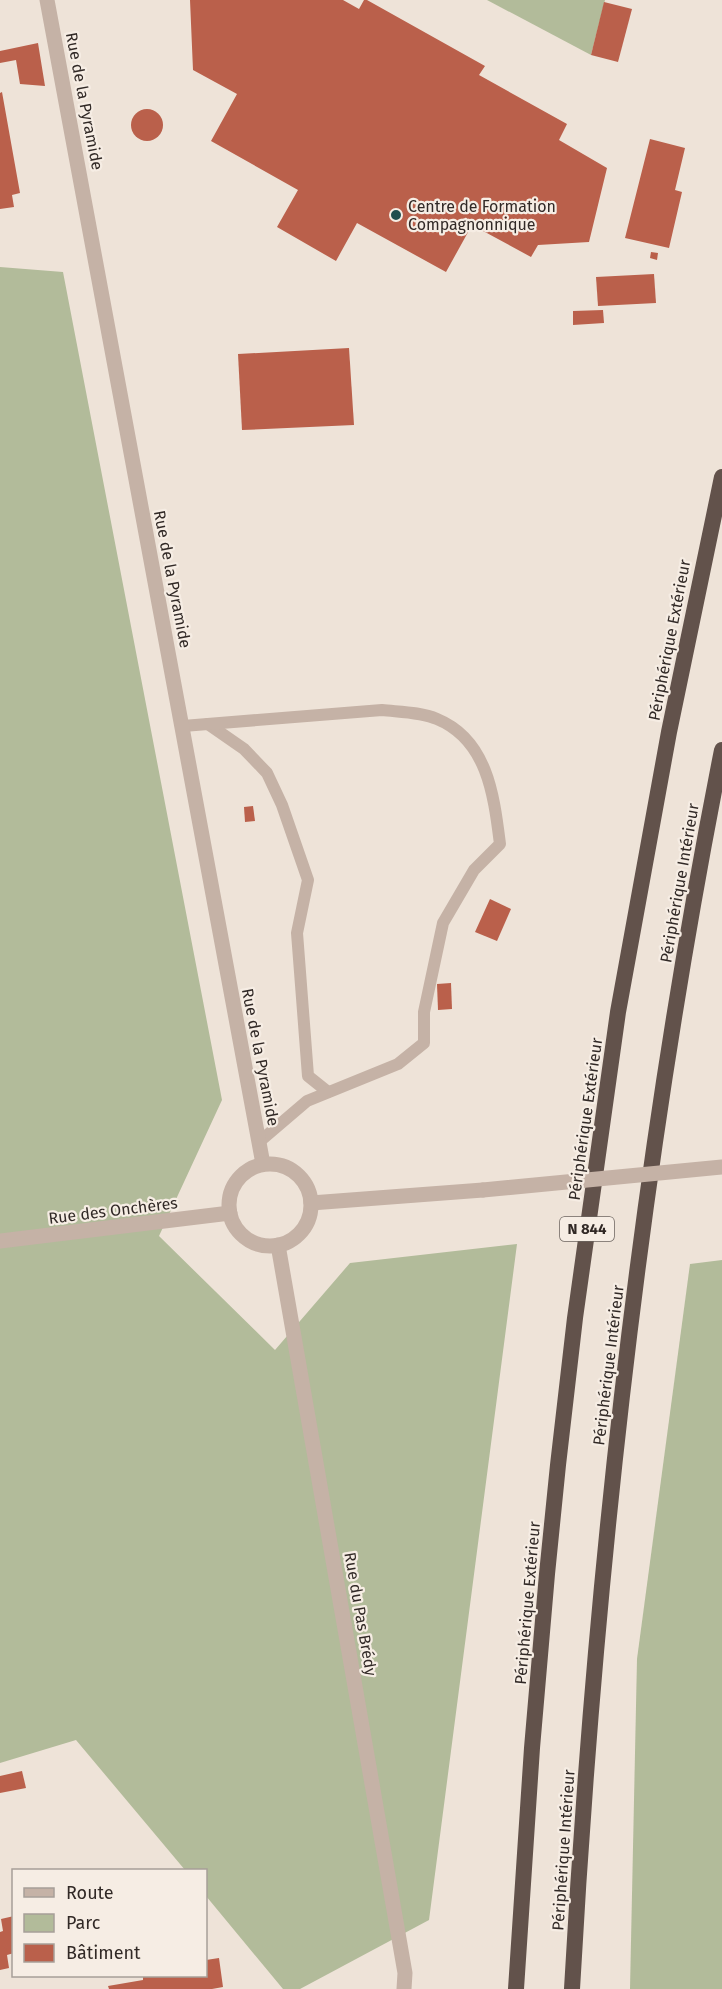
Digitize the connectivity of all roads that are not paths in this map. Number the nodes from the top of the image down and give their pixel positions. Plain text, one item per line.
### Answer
1 (47, 0) edge
2 (722, 477) edge
3 (208, 724) junction
4 (183, 726) junction
5 (722, 750) edge
6 (328, 1092) junction
7 (259, 1142) junction
8 (263, 1164) junction
9 (722, 1167) edge
10 (311, 1203) junction
11 (230, 1213) junction
12 (0, 1241) edge
13 (278, 1245) junction
14 (405, 1989) edge
15 (516, 1989) edge
16 (572, 1989) edge

1 - 4 street, Rue de la Pyramide
2 - 15 highway, Périphérique Extérieur / N 844
3 - 4 lane
3 - 6 lane
3 - 6 lane
4 - 7 street, Rue de la Pyramide
5 - 16 highway, Périphérique Intérieur
6 - 7 lane
7 - 8 street, Rue de la Pyramide
8 - 10 street
8 - 11 street
9 - 10 street, bridge
10 - 13 street
11 - 12 street, Rue des Onchères
11 - 13 street
13 - 14 street, Rue du Pas Brédy

